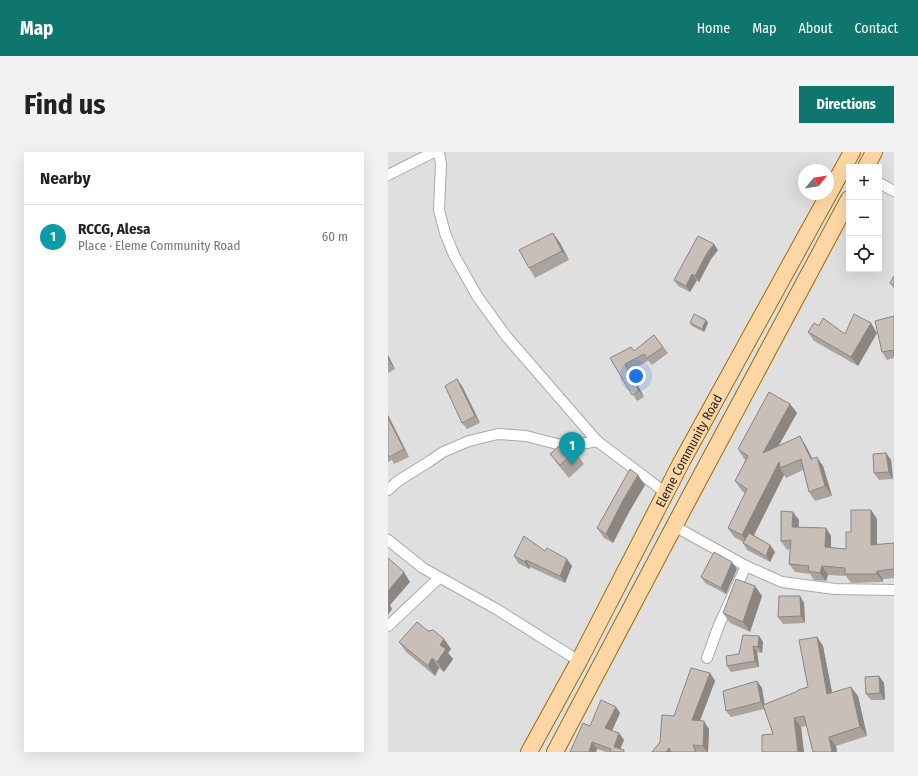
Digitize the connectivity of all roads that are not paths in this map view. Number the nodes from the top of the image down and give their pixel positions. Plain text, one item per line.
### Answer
1 (434, 152) edge
2 (439, 152) edge
3 (852, 152) edge
4 (874, 152) edge
5 (868, 164) edge
6 (388, 174) edge
7 (882, 185) edge
8 (894, 191) edge
9 (848, 200) edge
10 (597, 441) junction
11 (388, 490) edge
12 (666, 493) junction
13 (674, 526) junction
14 (388, 540) edge
15 (746, 566) junction
16 (439, 578) junction
17 (894, 590) edge
18 (388, 626) edge
19 (707, 658) dead end
20 (580, 661) junction
21 (529, 752) edge
22 (555, 752) edge

1 - 6 street
2 - 10 street
3 - 12 main road, Eleme Community Road
4 - 5 main road
7 - 8 street
9 - 13 main road, Eleme Community Road
10 - 11 street
10 - 12 street
12 - 20 main road, Eleme Community Road
13 - 15 street
13 - 22 main road, Eleme Community Road
14 - 16 street
15 - 17 street
15 - 19 street
16 - 18 street
16 - 20 street
20 - 21 main road, Eleme Community Road

